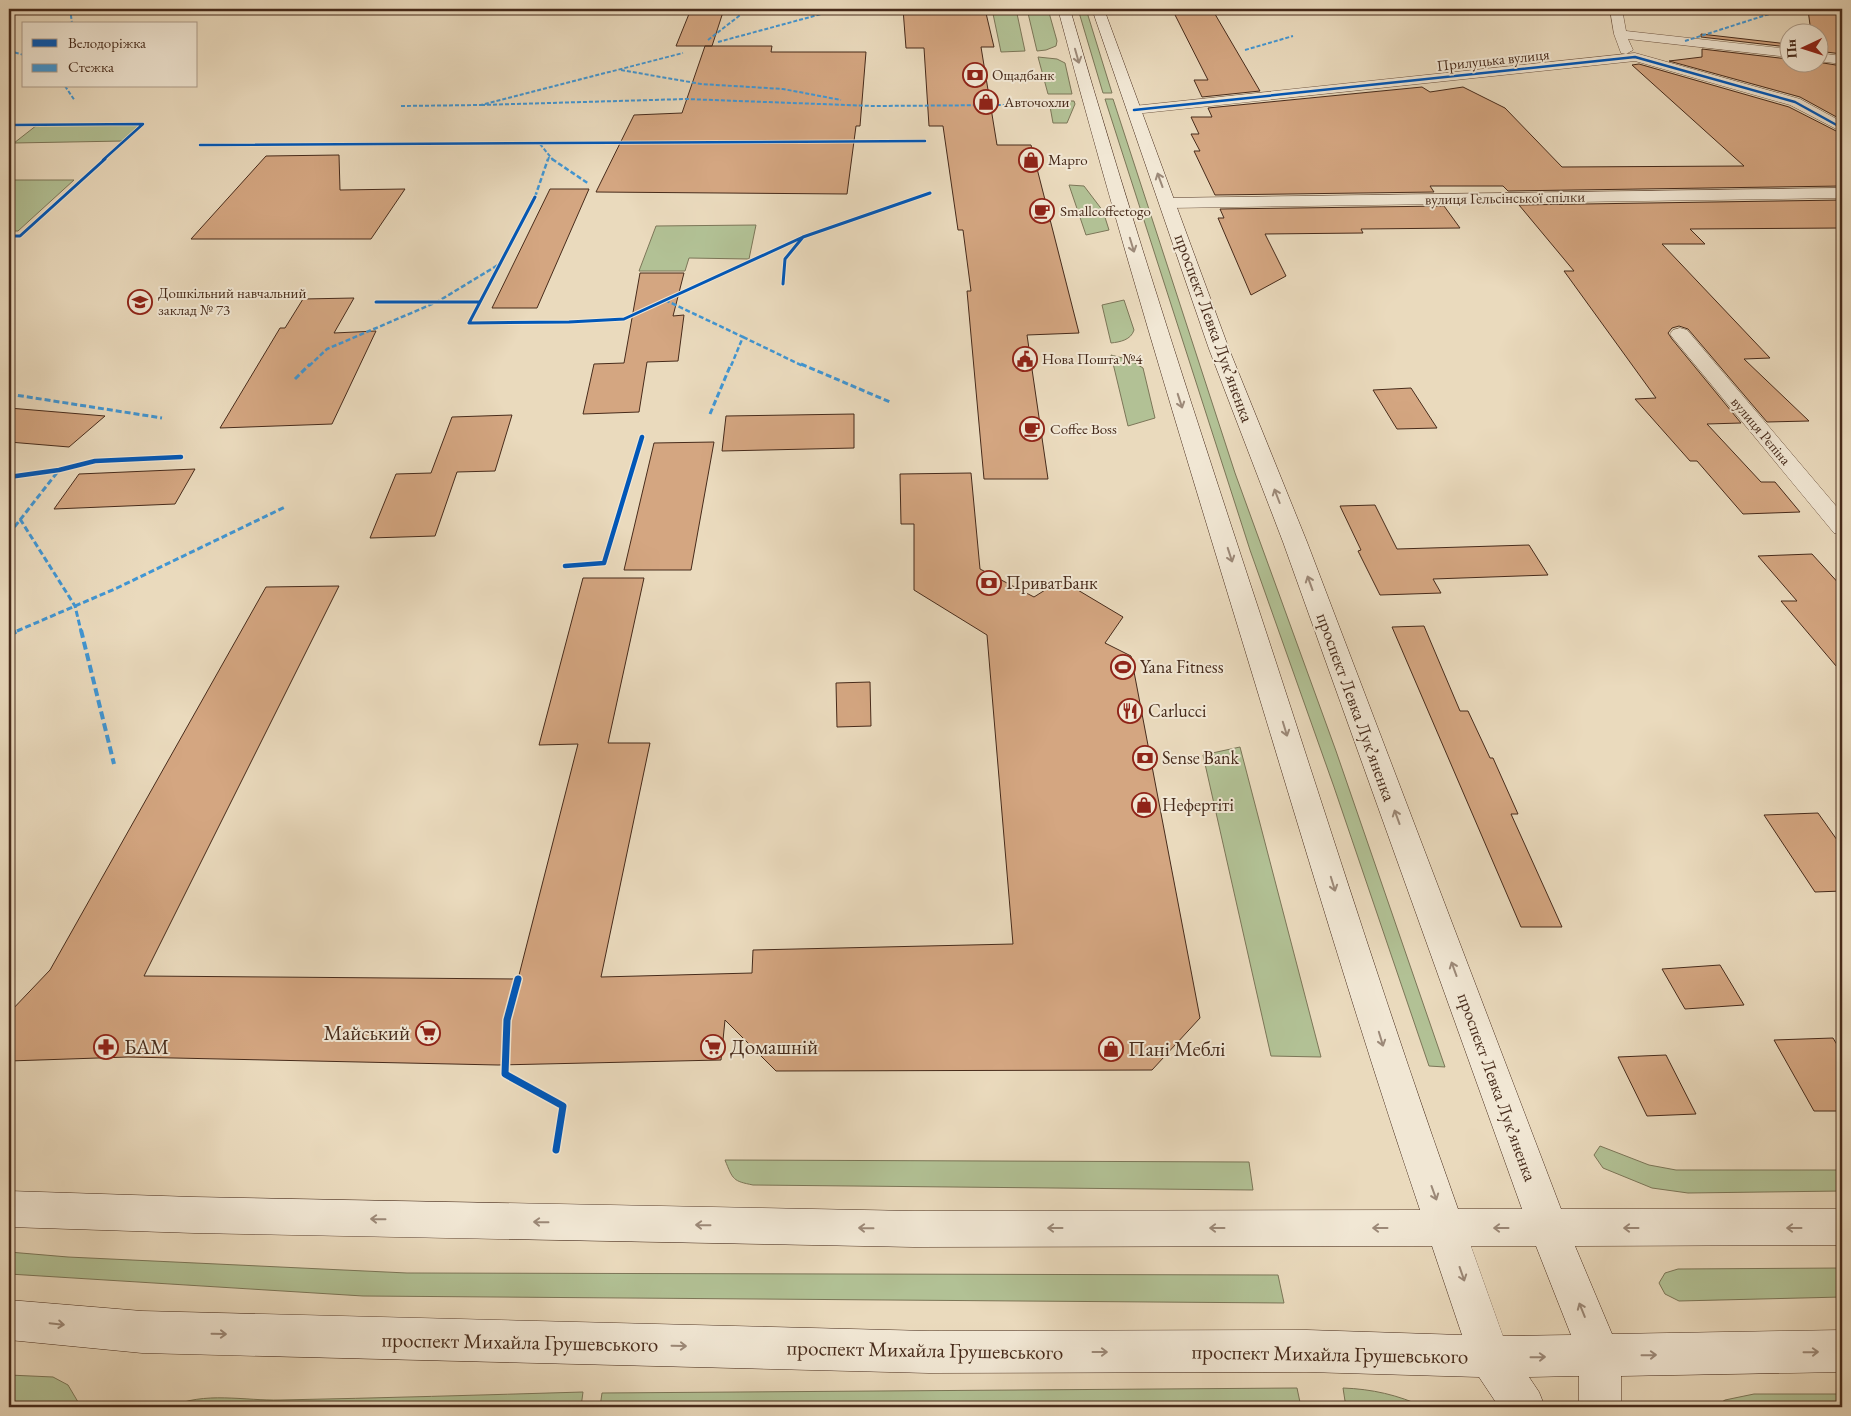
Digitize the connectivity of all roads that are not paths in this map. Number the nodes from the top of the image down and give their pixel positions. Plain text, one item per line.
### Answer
1 (1064, 9) edge
2 (1098, 9) edge
3 (1616, 9) edge
4 (1620, 34) junction
5 (1778, 52) edge
6 (1635, 57) junction
7 (1828, 58) edge
8 (1842, 60) edge
9 (1134, 110) junction
10 (1842, 128) edge
11 (1842, 194) edge
12 (1168, 203) junction
13 (1680, 334) dead end
14 (1842, 528) edge
15 (9, 1209) edge
16 (1446, 1228) junction
17 (1842, 1228) edge
18 (1549, 1229) junction
19 (9, 1320) edge
20 (1842, 1351) edge
21 (1600, 1356) junction
22 (1490, 1357) junction
23 (1524, 1407) edge
24 (1600, 1407) edge

1 -> 16 main road
2 - 9 main road, проспект Левка Лукʼяненка
3 - 4 main road
4 - 5 main road
4 - 6 main road
6 - 9 main road, Прилуцька вулиця
6 - 10 main road, Прилуцька вулиця
7 - 8 main road
12 -> 9 main road, проспект Левка Лукʼяненка
11 - 12 main road, вулиця Гельсінської спілки
18 -> 12 main road, проспект Левка Лукʼяненка
13 - 14 main road, вулиця Рєпіна
16 -> 15 main road
18 -> 16 main road
16 -> 22 main road
17 -> 18 main road
21 -> 18 main road, проспект Левка Лукʼяненка
19 -> 22 main road, проспект Михайла Грушевського
21 -> 20 main road, проспект Михайла Грушевського
22 -> 21 main road, проспект Михайла Грушевського
21 - 24 main road, проспект Левка Лукʼяненка
22 - 23 main road

